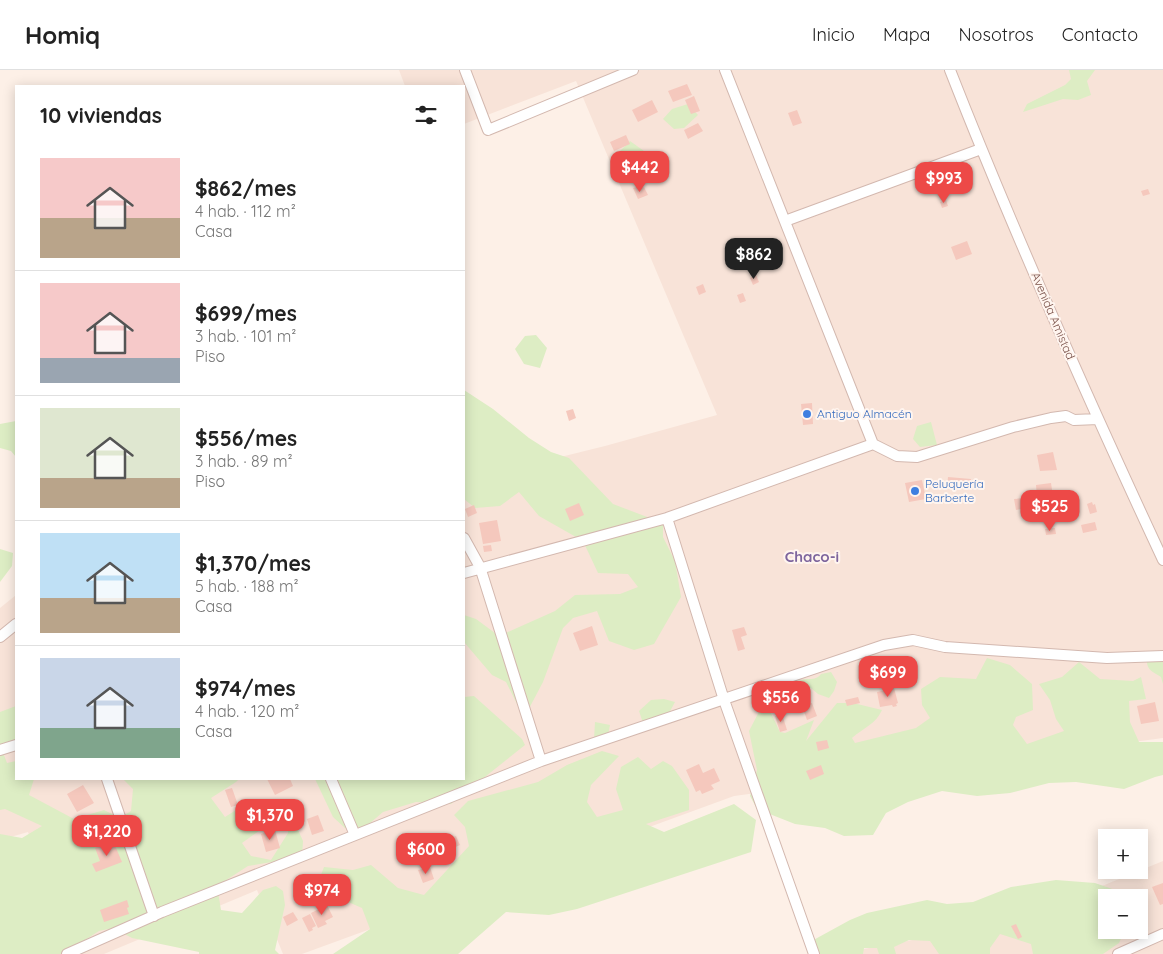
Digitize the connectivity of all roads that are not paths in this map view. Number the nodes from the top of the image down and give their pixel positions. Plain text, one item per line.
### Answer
1 (465, 70) edge
2 (632, 70) edge
3 (725, 70) edge
4 (950, 70) edge
5 (981, 149) junction
6 (785, 221) junction
7 (1098, 419) junction
8 (873, 444) junction
9 (667, 518) junction
10 (465, 540) edge
11 (1163, 560) edge
12 (480, 567) junction
13 (465, 573) edge
14 (15, 625) edge
15 (0, 637) edge
16 (1163, 656) edge
17 (724, 700) junction
18 (15, 745) edge
19 (0, 750) edge
20 (541, 761) junction
21 (107, 780) edge
22 (331, 780) edge
23 (355, 835) junction
24 (154, 916) junction
25 (1163, 934) edge
26 (67, 954) edge
27 (814, 954) edge
28 (1118, 954) edge

1 - 2 street
3 - 6 street
4 - 5 street, Avenida Amistad
5 - 6 street
5 - 7 street, Avenida Amistad
6 - 8 street
7 - 8 street
7 - 11 street, Avenida Amistad
8 - 9 street
9 - 12 street
9 - 17 street
10 - 12 street
12 - 13 street
12 - 20 street
14 - 15 street
16 - 17 street
17 - 20 street
17 - 27 street
18 - 19 street
20 - 23 street
21 - 24 street
22 - 23 street
23 - 24 street
24 - 26 street
25 - 28 street

